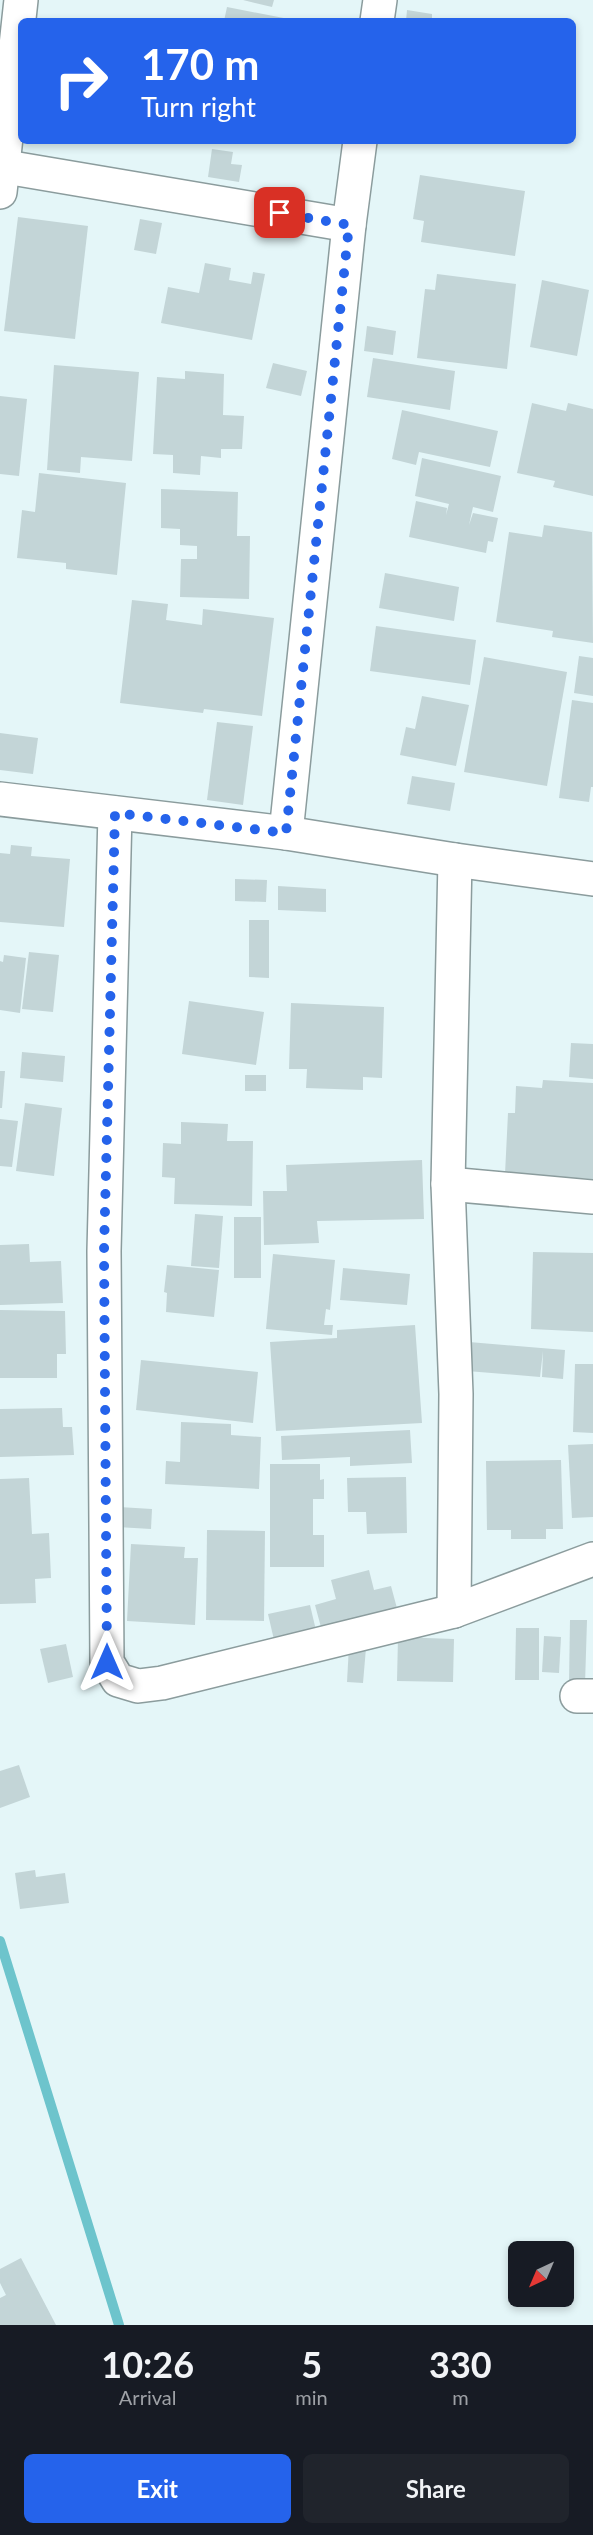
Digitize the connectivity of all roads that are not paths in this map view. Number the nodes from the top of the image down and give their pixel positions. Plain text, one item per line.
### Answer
1 (21, 0) edge
2 (380, 0) edge
3 (19, 18) edge
4 (377, 18) edge
5 (18, 26) edge
6 (360, 144) edge
7 (1, 175) edge
8 (349, 225) junction
9 (0, 799) edge
10 (115, 813) junction
11 (286, 833) junction
12 (455, 860) junction
13 (593, 879) edge
14 (448, 1184) junction
15 (593, 1197) edge
16 (593, 1559) edge
17 (454, 1611) junction

1 - 3 street
2 - 4 street
5 - 7 street
6 - 8 street
7 - 8 street
8 - 11 street
9 - 10 street
10 - 11 street
10 - 17 street
11 - 12 street
12 - 13 street
12 - 14 street
14 - 15 street
14 - 17 street
16 - 17 street

